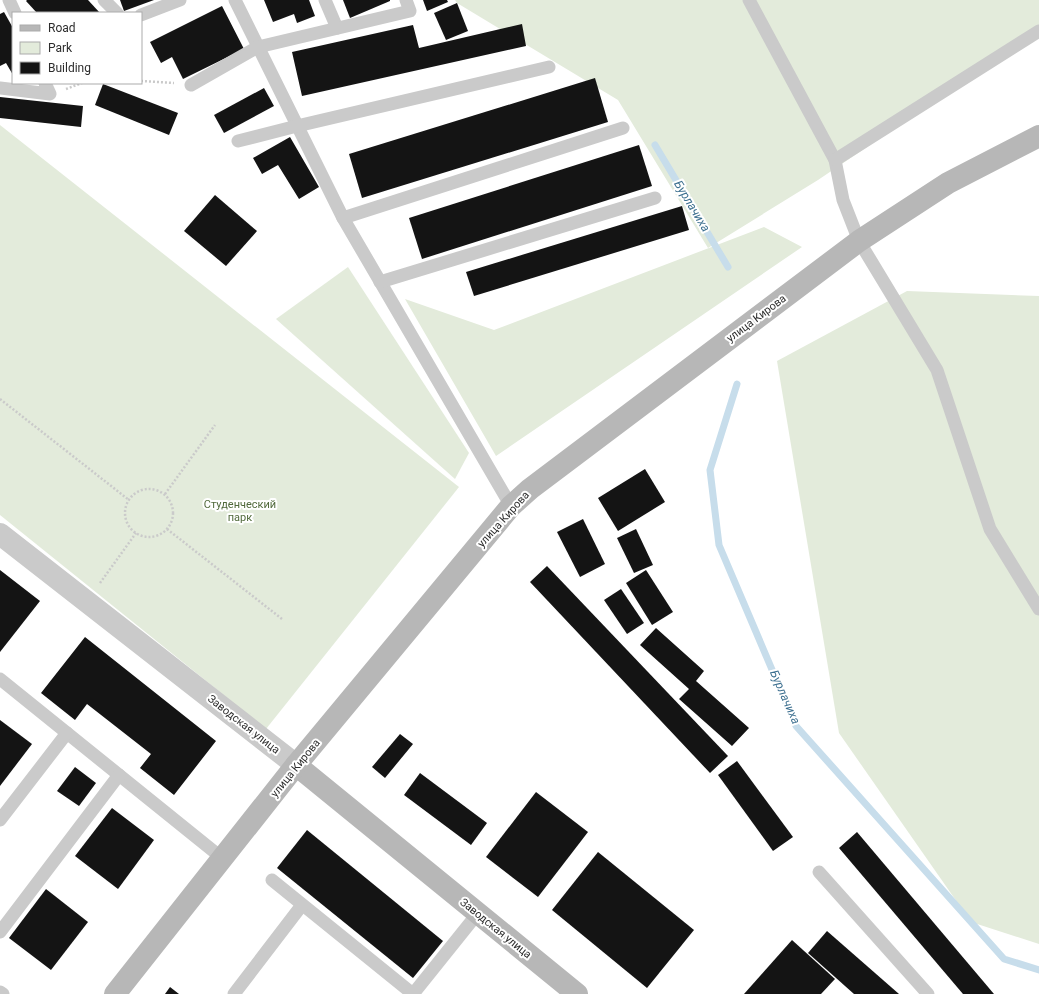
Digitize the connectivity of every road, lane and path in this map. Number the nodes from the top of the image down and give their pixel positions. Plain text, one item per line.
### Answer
1 (5, 0) edge
2 (9, 0) edge
3 (104, 0) edge
4 (180, 0) edge
5 (235, 0) edge
6 (325, 0) edge
7 (406, 0) edge
8 (749, 0) edge
9 (0, 2) edge
10 (15, 12) edge
11 (116, 12) edge
12 (142, 15) edge
13 (337, 28) junction
14 (1039, 31) edge
15 (258, 47) junction
16 (550, 67) dead end
17 (142, 81) edge
18 (45, 84) edge
19 (191, 85) joint
20 (0, 88) edge
21 (296, 126) junction
22 (623, 128) dead end
23 (1039, 136) edge
24 (238, 141) dead end
25 (835, 160) junction
26 (655, 198) dead end
27 (343, 218) junction
28 (858, 241) junction
29 (380, 282) junction
30 (0, 399) edge
31 (215, 425) dead end
32 (165, 494) junction
33 (129, 500) junction
34 (511, 506) junction
35 (167, 529) junction
36 (136, 533) junction
37 (0, 534) edge
38 (86, 602) junction
39 (1039, 609) edge
40 (282, 619) dead end
41 (0, 679) edge
42 (67, 733) junction
43 (296, 765) junction
44 (119, 775) junction
45 (0, 820) edge
46 (222, 858) junction
47 (819, 872) dead end
48 (272, 880) dead end
49 (302, 905) junction
50 (478, 913) junction
51 (0, 932) edge
52 (0, 992) edge
53 (3, 994) edge
54 (115, 994) edge
55 (234, 994) edge
56 (577, 994) edge
57 (928, 994) edge

1 - 9 lane
2 - 10 lane
3 - 11 lane
4 - 12 lane
5 - 15 lane
6 - 13 lane
7 - 13 lane
8 - 25 lane
13 - 15 lane
14 - 25 lane
15 - 19 lane
15 - 21 lane
16 - 21 lane
17 - 19 path
18 - 20 lane
21 - 24 lane
21 - 27 lane
22 - 27 lane
23 - 28 street, улица Кирова
25 - 28 lane
26 - 29 lane
27 - 29 lane
28 - 34 street, улица Кирова
28 - 39 lane
29 - 34 lane
30 - 33 path
31 - 32 path
32 - 33 path
32 - 35 path
33 - 36 path
34 - 43 street, улица Кирова
35 - 36 path
35 - 40 path
36 - 38 path
37 - 38 street, Заводская улица
38 - 43 street, Заводская улица
41 - 42 lane
42 - 44 lane
42 - 45 lane
43 - 46 street, улица Кирова
43 - 50 street, Заводская улица
44 - 46 lane
44 - 51 lane
46 - 54 street, улица Кирова
47 - 57 lane
48 - 49 lane
49 - 50 lane
49 - 55 lane
50 - 56 street, Заводская улица
52 - 53 lane

